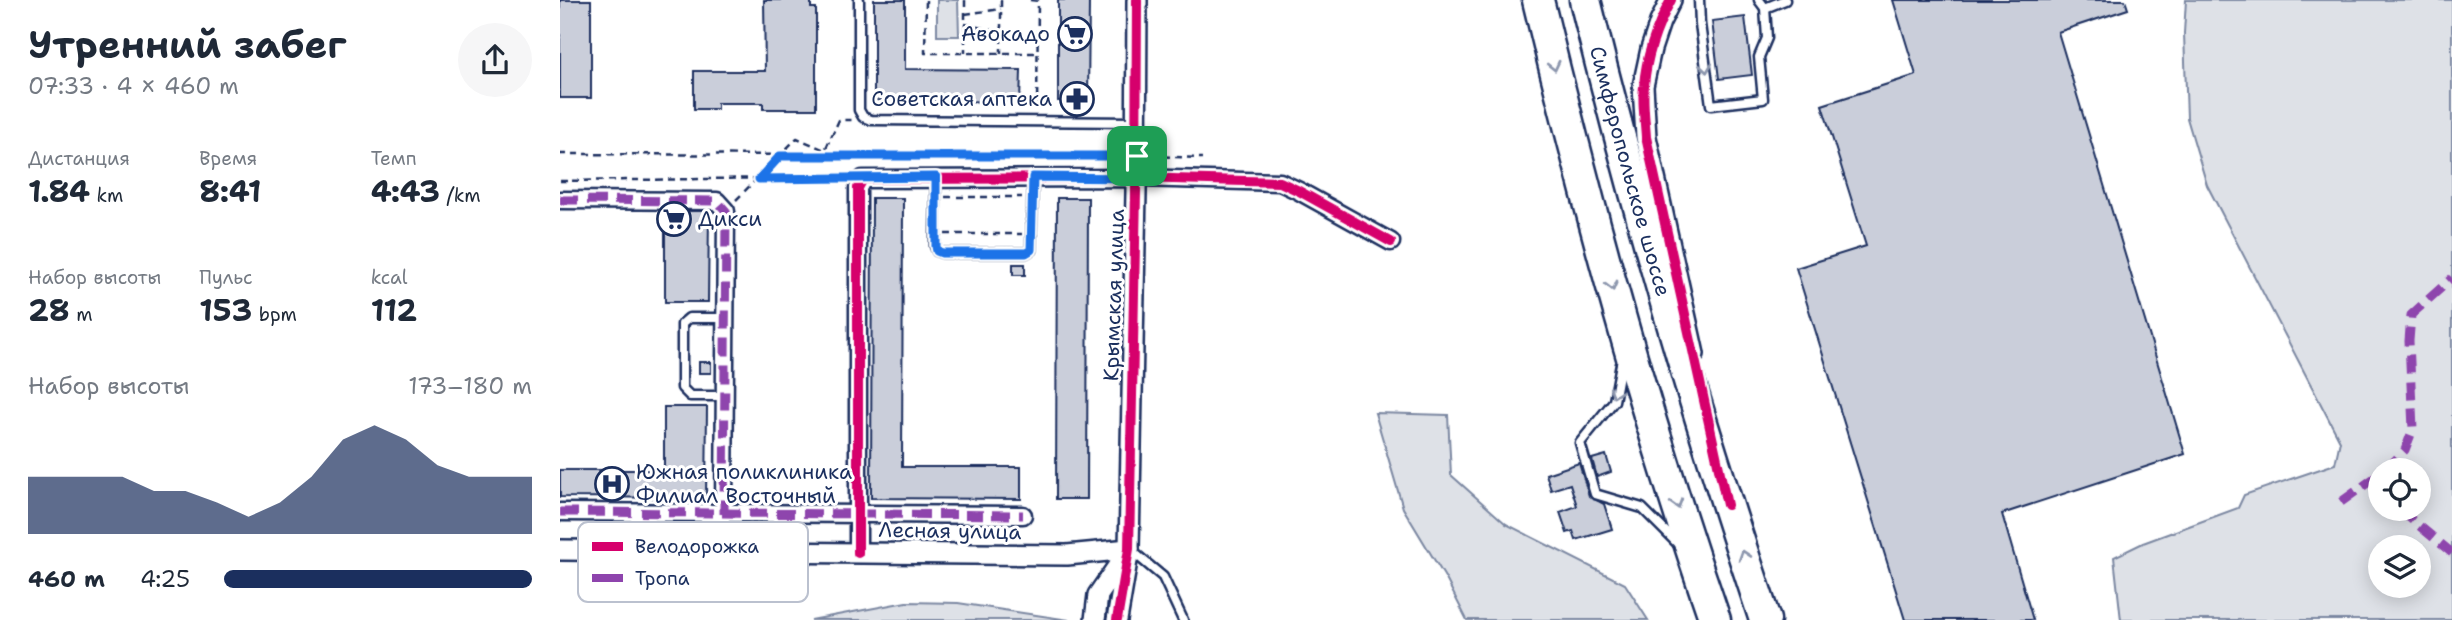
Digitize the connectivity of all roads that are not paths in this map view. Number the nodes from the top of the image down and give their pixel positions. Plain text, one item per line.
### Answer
1 (859, 0) edge
2 (1137, 0) edge
3 (1538, 0) edge
4 (1585, 0) edge
5 (1660, 0) edge
6 (1671, 0) edge
7 (1699, 0) edge
8 (1759, 0) edge
9 (1785, 0) edge
10 (1765, 8) junction
11 (1660, 22) junction
12 (1137, 121) junction
13 (936, 177) junction
14 (1033, 177) junction
15 (1137, 178) junction
16 (560, 200) edge
17 (1391, 242) dead end
18 (725, 318) junction
19 (1623, 326) junction
20 (724, 396) junction
21 (1727, 505) junction
22 (560, 512) edge
23 (724, 514) junction
24 (858, 515) junction
25 (1023, 515) dead end
26 (1129, 549) junction
27 (560, 550) edge
28 (578, 550) edge
29 (808, 552) edge
30 (858, 553) junction
31 (1695, 561) junction
32 (1096, 620) edge
33 (1117, 620) edge
34 (1182, 620) edge
35 (1715, 620) edge
36 (1765, 620) edge

1 - 12 lane
2 - 12 street, Крымская улица
3 -> 19 highway
4 - 21 highway, Симферопольское шоссе
5 - 11 lane
6 - 11 street
7 -> 10 lane
8 - 10 lane
9 - 10 lane
11 - 21 street
12 - 15 street, Крымская улица
13 - 14 street
13 - 14 lane
13 - 24 street
14 - 15 street
15 - 17 street
15 - 26 street, Крымская улица
16 - 18 street
18 - 20 street
18 - 20 lane
19 -> 31 highway
19 -> 31 lane
20 - 23 street
36 -> 21 highway, Симферопольское шоссе
22 - 23 street
23 - 24 street
24 - 25 street
24 - 30 street
26 - 30 street, Лесная улица
26 - 32 street
26 - 33 street, Крымская улица
26 - 34 lane
27 - 28 street, Лесная улица
29 - 30 street, Лесная улица
31 - 35 highway

